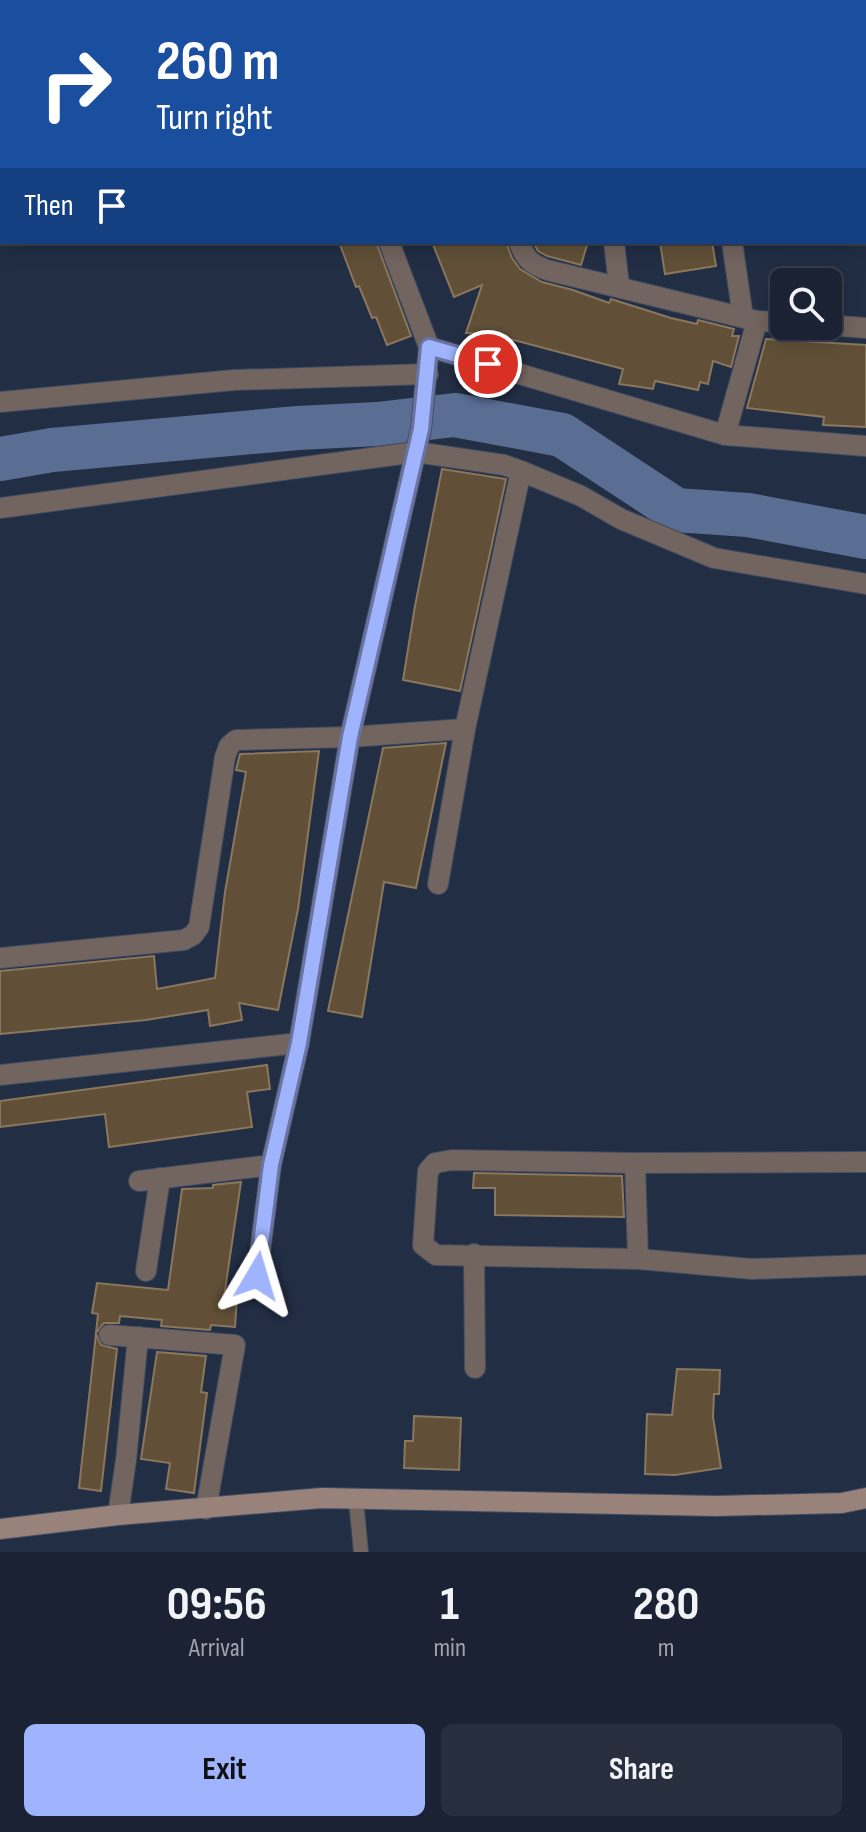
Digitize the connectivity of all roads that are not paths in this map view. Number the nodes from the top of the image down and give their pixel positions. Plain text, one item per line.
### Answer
1 (390, 244) edge
2 (520, 244) edge
3 (614, 244) edge
4 (732, 244) edge
5 (619, 286) junction
6 (750, 319) junction
7 (770, 321) edge
8 (842, 326) edge
9 (866, 328) edge
10 (429, 347) junction
11 (426, 384) junction
12 (0, 402) edge
13 (725, 435) junction
14 (866, 446) edge
15 (416, 452) junction
16 (521, 471) junction
17 (0, 508) edge
18 (866, 584) edge
19 (465, 729) junction
20 (350, 737) junction
21 (438, 884) dead end
22 (0, 958) edge
23 (299, 1043) junction
24 (0, 1075) edge
25 (866, 1162) edge
26 (635, 1163) junction
27 (271, 1165) junction
28 (474, 1254) junction
29 (638, 1259) junction
30 (866, 1265) edge
31 (146, 1271) dead end
32 (257, 1276) dead end
33 (109, 1335) dead end
34 (138, 1337) junction
35 (475, 1368) dead end
36 (866, 1498) edge
37 (356, 1500) junction
38 (206, 1509) junction
39 (118, 1515) junction
40 (0, 1529) edge
41 (361, 1552) edge

1 - 10 street
2 - 5 street
3 - 5 street
4 - 6 street
5 - 6 street
6 - 7 street
6 - 13 street
8 - 9 street
10 - 11 street
10 - 13 street
11 - 12 street
11 - 15 street
13 - 14 street
15 - 16 street
15 - 17 street
15 - 20 street
16 - 18 street
16 - 19 street
19 - 20 street
19 - 21 street
20 - 22 street
20 - 23 street
23 - 24 street
23 - 27 street
25 - 26 street
26 - 28 street
26 - 29 street
27 - 31 street
27 - 32 street
28 - 29 street
28 - 35 street
29 - 30 street
33 - 34 street
34 - 38 street
34 - 39 street
36 - 37 street
37 - 38 street
37 - 41 lane
38 - 39 street
39 - 40 street

